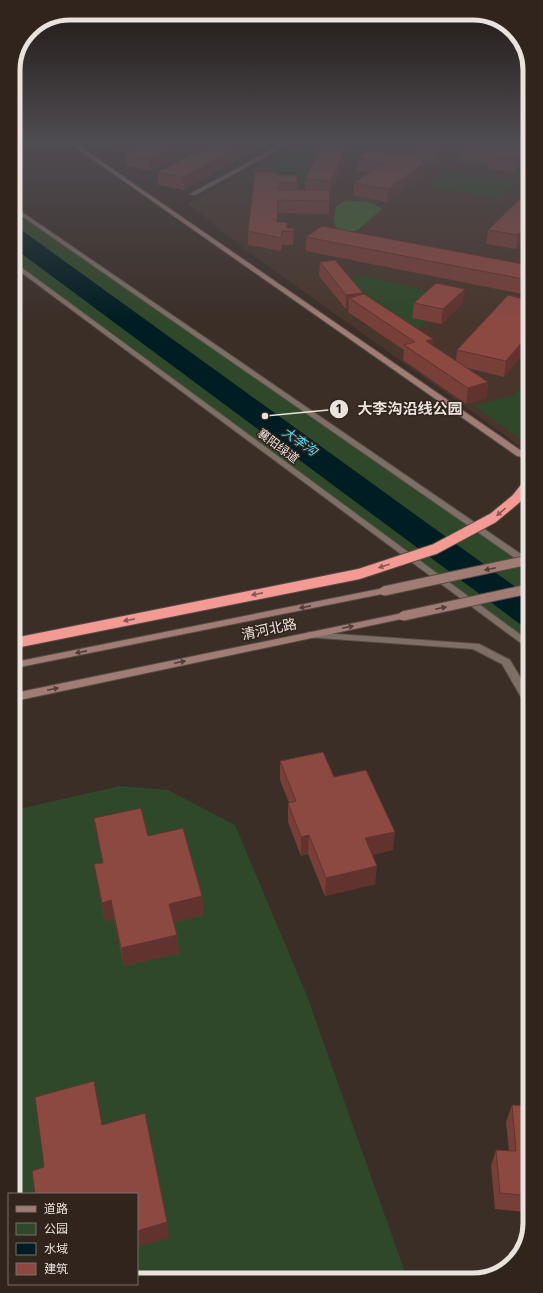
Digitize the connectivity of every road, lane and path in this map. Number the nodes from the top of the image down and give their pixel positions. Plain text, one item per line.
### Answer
1 (157, 202) edge
2 (20, 211) edge
3 (20, 268) edge
4 (523, 455) edge
5 (523, 490) edge
6 (523, 559) edge
7 (523, 563) edge
8 (523, 590) edge
9 (309, 635) junction
10 (20, 642) edge
11 (523, 642) edge
12 (20, 664) edge
13 (523, 691) edge
14 (20, 696) edge

1 - 4 street
2 - 6 street
3 - 11 street, 襄阳绿道
5 -> 10 highway, bridge
7 -> 12 street, 清河北路, bridge
9 -> 8 street, 清河北路, bridge
9 - 13 street
14 -> 9 street, 清河北路

